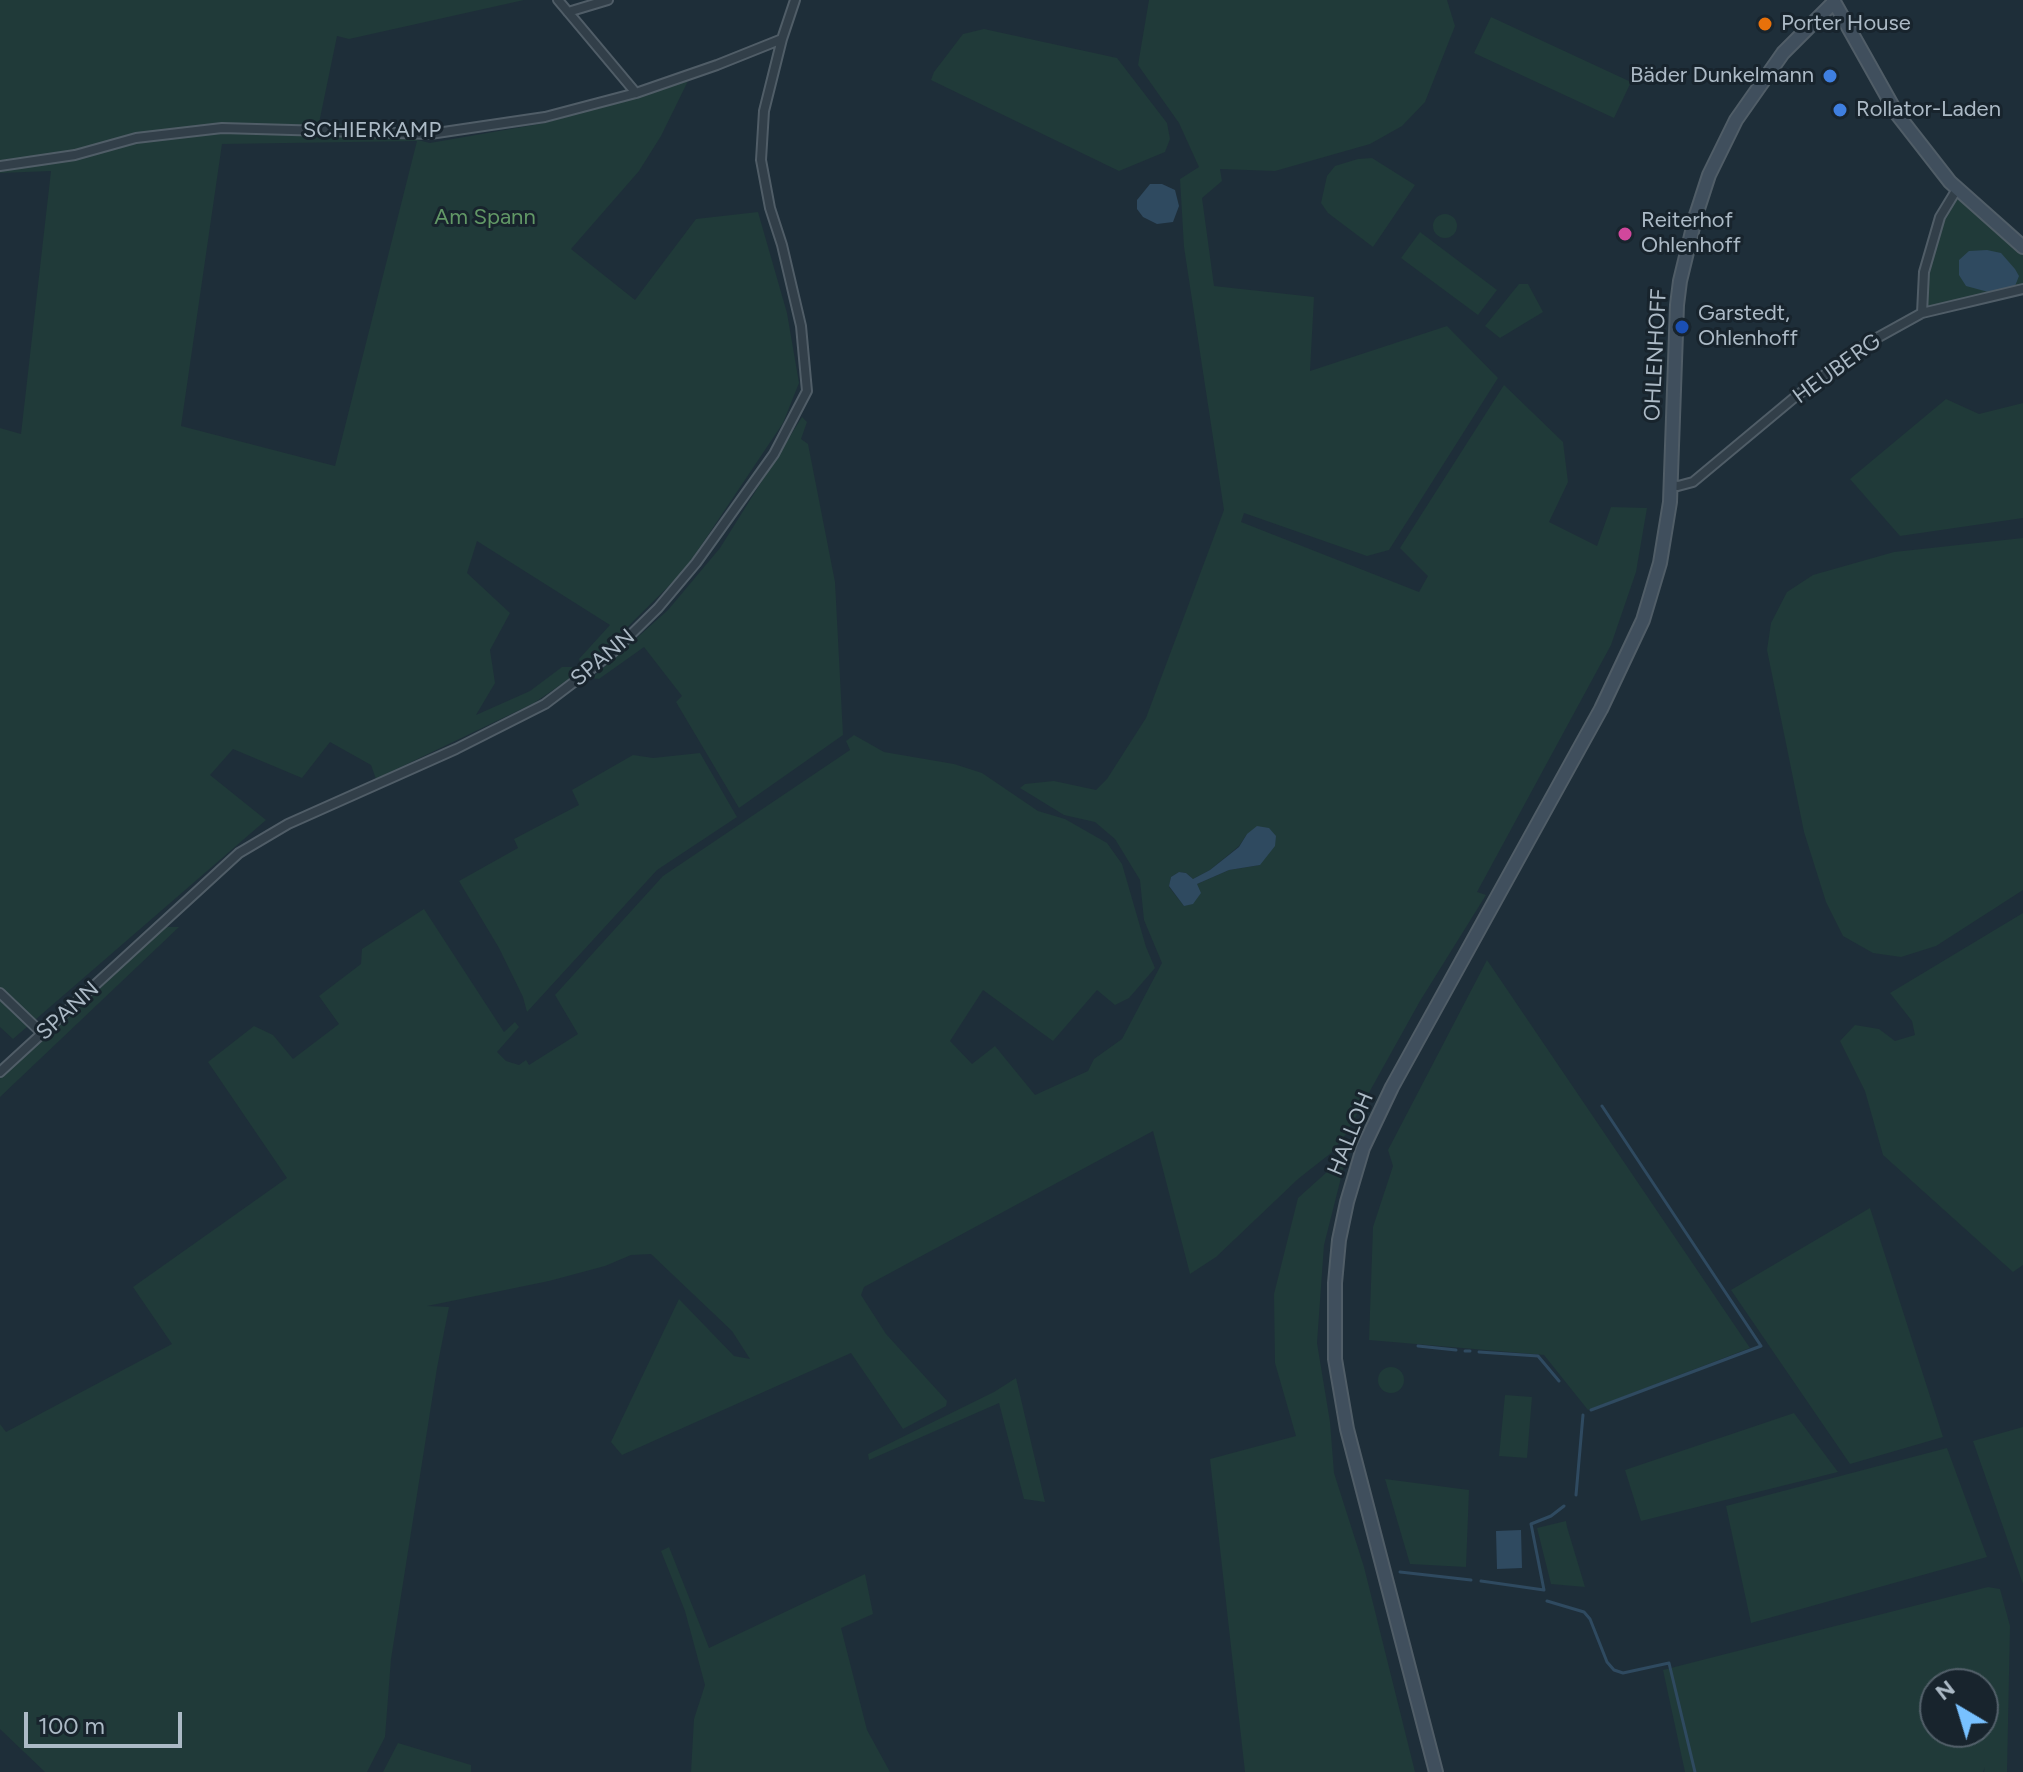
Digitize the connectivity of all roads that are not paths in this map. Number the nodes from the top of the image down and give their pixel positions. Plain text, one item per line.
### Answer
1 (558, 0) edge
2 (608, 0) edge
3 (795, 0) edge
4 (1833, 1) edge
5 (568, 12) junction
6 (782, 39) junction
7 (636, 93) junction
8 (0, 166) edge
9 (1957, 189) junction
10 (2023, 247) edge
11 (2023, 289) edge
12 (1922, 313) junction
13 (1671, 485) junction
14 (1660, 563) joint
15 (0, 993) edge
16 (43, 1034) junction
17 (0, 1072) edge
18 (1436, 1772) edge

1 - 5 street
2 - 5 street
3 - 6 street, SPANN
4 - 9 main road
4 - 13 main road, OHLENHOFF
5 - 7 street
6 - 7 street, SCHIERKAMP
6 - 16 street, SPANN
7 - 8 street, SCHIERKAMP
9 - 10 main road
9 - 12 street
11 - 12 street, HEUBERG
12 - 13 street, HEUBERG
13 - 14 main road, OHLENHOFF
14 - 18 main road, HALLOH
15 - 16 street
16 - 17 street, SPANN

